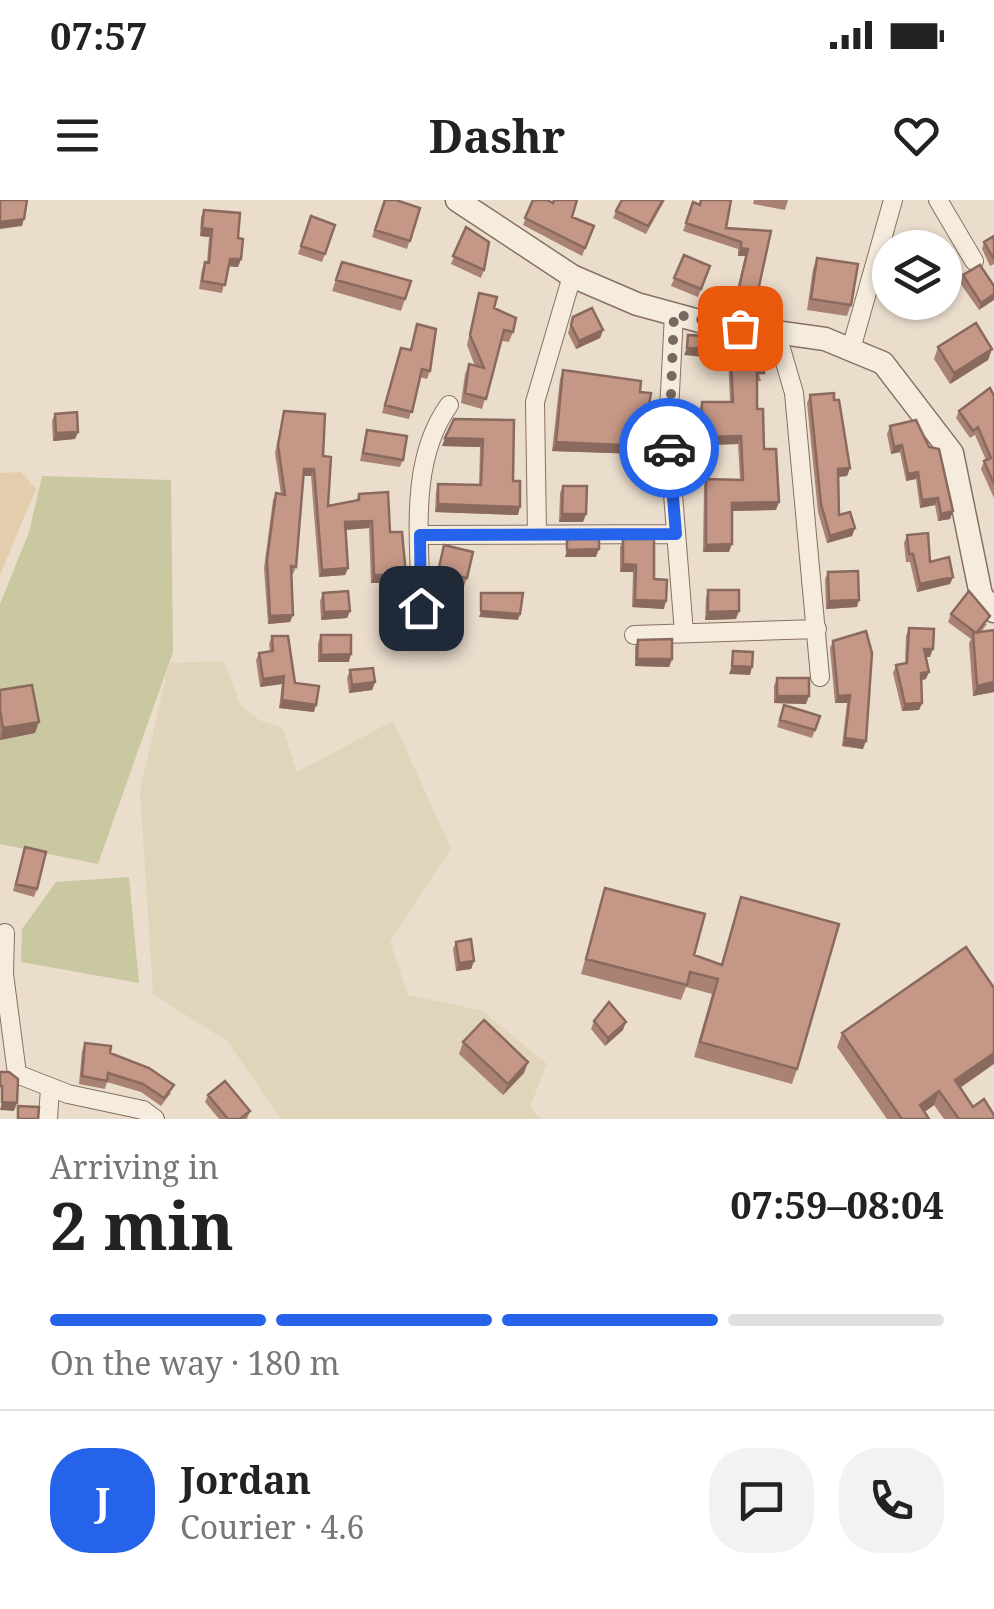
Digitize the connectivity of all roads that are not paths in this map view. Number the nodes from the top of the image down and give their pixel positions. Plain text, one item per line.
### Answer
1 (456, 200) edge
2 (893, 200) edge
3 (938, 200) edge
4 (974, 261) dead end
5 (572, 276) junction
6 (674, 314) junction
7 (777, 335) junction
8 (850, 350) junction
9 (449, 405) dead end
10 (537, 534) junction
11 (676, 534) junction
12 (420, 535) junction
13 (421, 608) dead end
14 (994, 611) edge
15 (818, 629) junction
16 (684, 633) junction
17 (634, 635) dead end
18 (820, 677) dead end
19 (4, 933) dead end
20 (2, 975) edge
21 (50, 1088) junction
22 (48, 1119) edge
23 (155, 1119) edge

1 - 5 street
2 - 8 street
3 - 4 street
5 - 6 street
5 - 10 street
6 - 7 street
6 - 11 street
7 - 8 street
7 - 15 street
8 - 14 street
9 - 12 street
10 - 11 street
10 - 12 street
11 - 16 street
12 - 13 street
15 - 16 street
15 - 18 street
16 - 17 street
19 - 20 street
20 - 21 street
21 - 22 street
21 - 23 street

